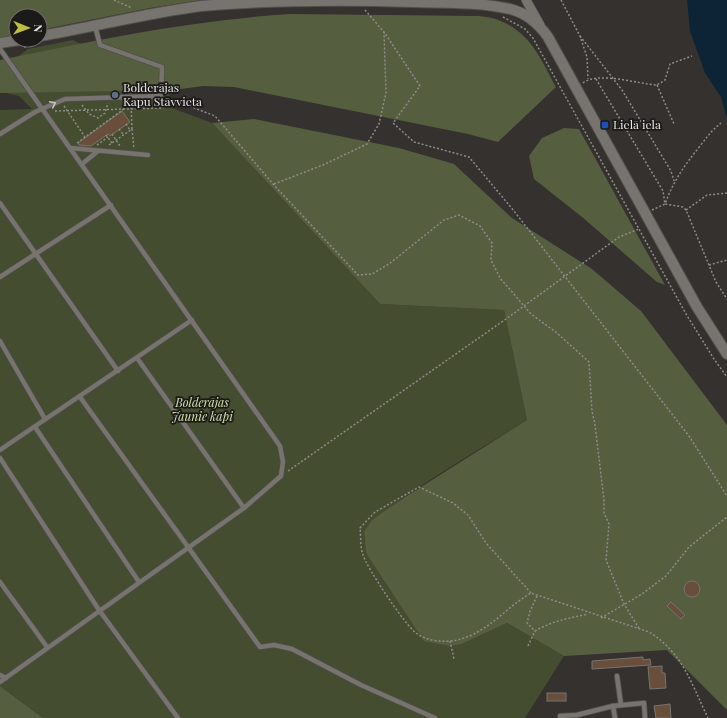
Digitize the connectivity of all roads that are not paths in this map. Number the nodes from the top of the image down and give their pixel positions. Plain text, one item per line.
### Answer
1 (526, 0) edge
2 (493, 3) edge
3 (540, 25) junction
4 (96, 26) junction
5 (48, 35) edge
6 (0, 49) edge
7 (42, 110) junction
8 (0, 134) edge
9 (70, 148) junction
10 (100, 151) junction
11 (148, 155) dead end
12 (82, 164) junction
13 (0, 203) edge
14 (111, 206) junction
15 (36, 255) junction
16 (0, 277) edge
17 (192, 320) junction
18 (0, 341) edge
19 (727, 354) edge
20 (137, 358) junction
21 (118, 371) junction
22 (80, 397) junction
23 (45, 419) junction
24 (35, 427) junction
25 (0, 450) edge
26 (0, 458) edge
27 (244, 508) junction
28 (187, 548) junction
29 (0, 582) edge
30 (139, 582) junction
31 (99, 610) junction
32 (47, 647) junction
33 (0, 675) edge
34 (617, 676) dead end
35 (6, 678) junction
36 (0, 682) edge
37 (621, 705) junction
38 (613, 706) junction
39 (560, 716) dead end
40 (577, 717) edge
41 (178, 718) edge
42 (435, 718) edge
43 (615, 718) edge
44 (645, 718) edge

1 - 3 street
2 - 3 main road
2 - 4 main road
3 - 19 main road
4 - 5 main road
7 -> 4 lane
6 - 7 lane
7 - 8 lane
7 - 9 lane
9 - 10 lane
9 - 12 lane
10 - 11 lane
10 - 12 lane
12 - 14 lane
13 - 15 lane
14 - 15 lane
14 - 17 lane
15 - 16 lane
15 - 21 lane
17 - 20 lane
17 - 27 lane
18 - 23 lane
20 - 21 lane
20 - 27 lane
21 - 22 lane
22 - 23 lane
22 - 28 lane
23 - 24 lane
24 - 25 lane
24 - 30 lane
26 - 31 lane
27 - 28 lane
28 - 30 lane
28 - 42 lane
29 - 32 lane
30 - 31 lane
31 - 32 lane
31 - 41 lane
32 - 35 lane
33 - 35 lane
34 - 37 lane
35 - 36 lane
37 - 38 lane
37 - 44 lane
38 - 40 lane
38 - 43 lane
39 - 40 lane

